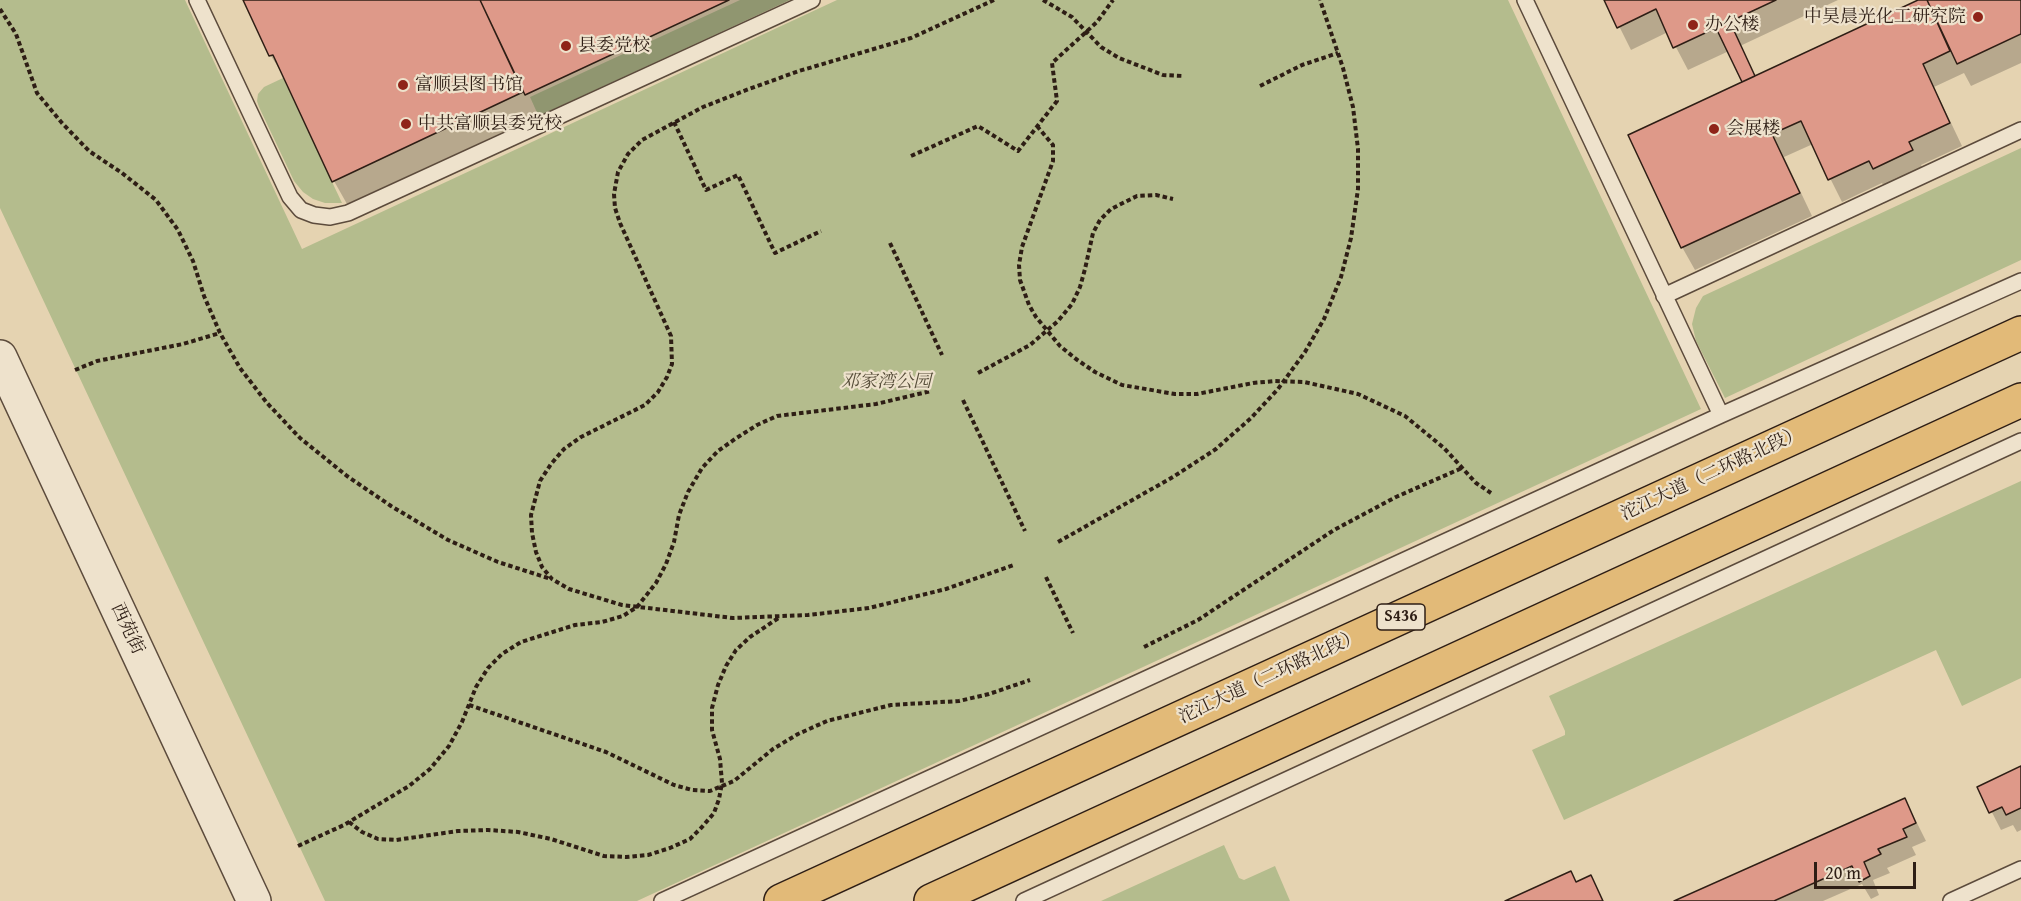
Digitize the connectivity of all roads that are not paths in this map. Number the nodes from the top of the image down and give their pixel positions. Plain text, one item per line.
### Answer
1 (197, 0) edge
2 (812, 0) edge
3 (1525, 0) edge
4 (2021, 130) edge
5 (2021, 280) edge
6 (1664, 296) junction
7 (2021, 333) edge
8 (0, 357) edge
9 (2021, 400) edge
10 (1721, 415) junction
11 (2021, 441) edge
12 (2021, 869) edge
13 (254, 901) edge
14 (662, 901) edge
15 (782, 901) edge
16 (931, 901) edge
17 (1024, 901) edge
18 (1951, 901) edge

1 - 2 lane
3 - 6 lane
4 - 6 lane
5 - 10 lane
6 - 10 lane
7 - 15 highway, 沱江大道（二环路北段） / S436
8 - 13 street, 西苑街
9 - 16 highway
10 - 14 lane
11 - 17 lane
12 - 18 lane

